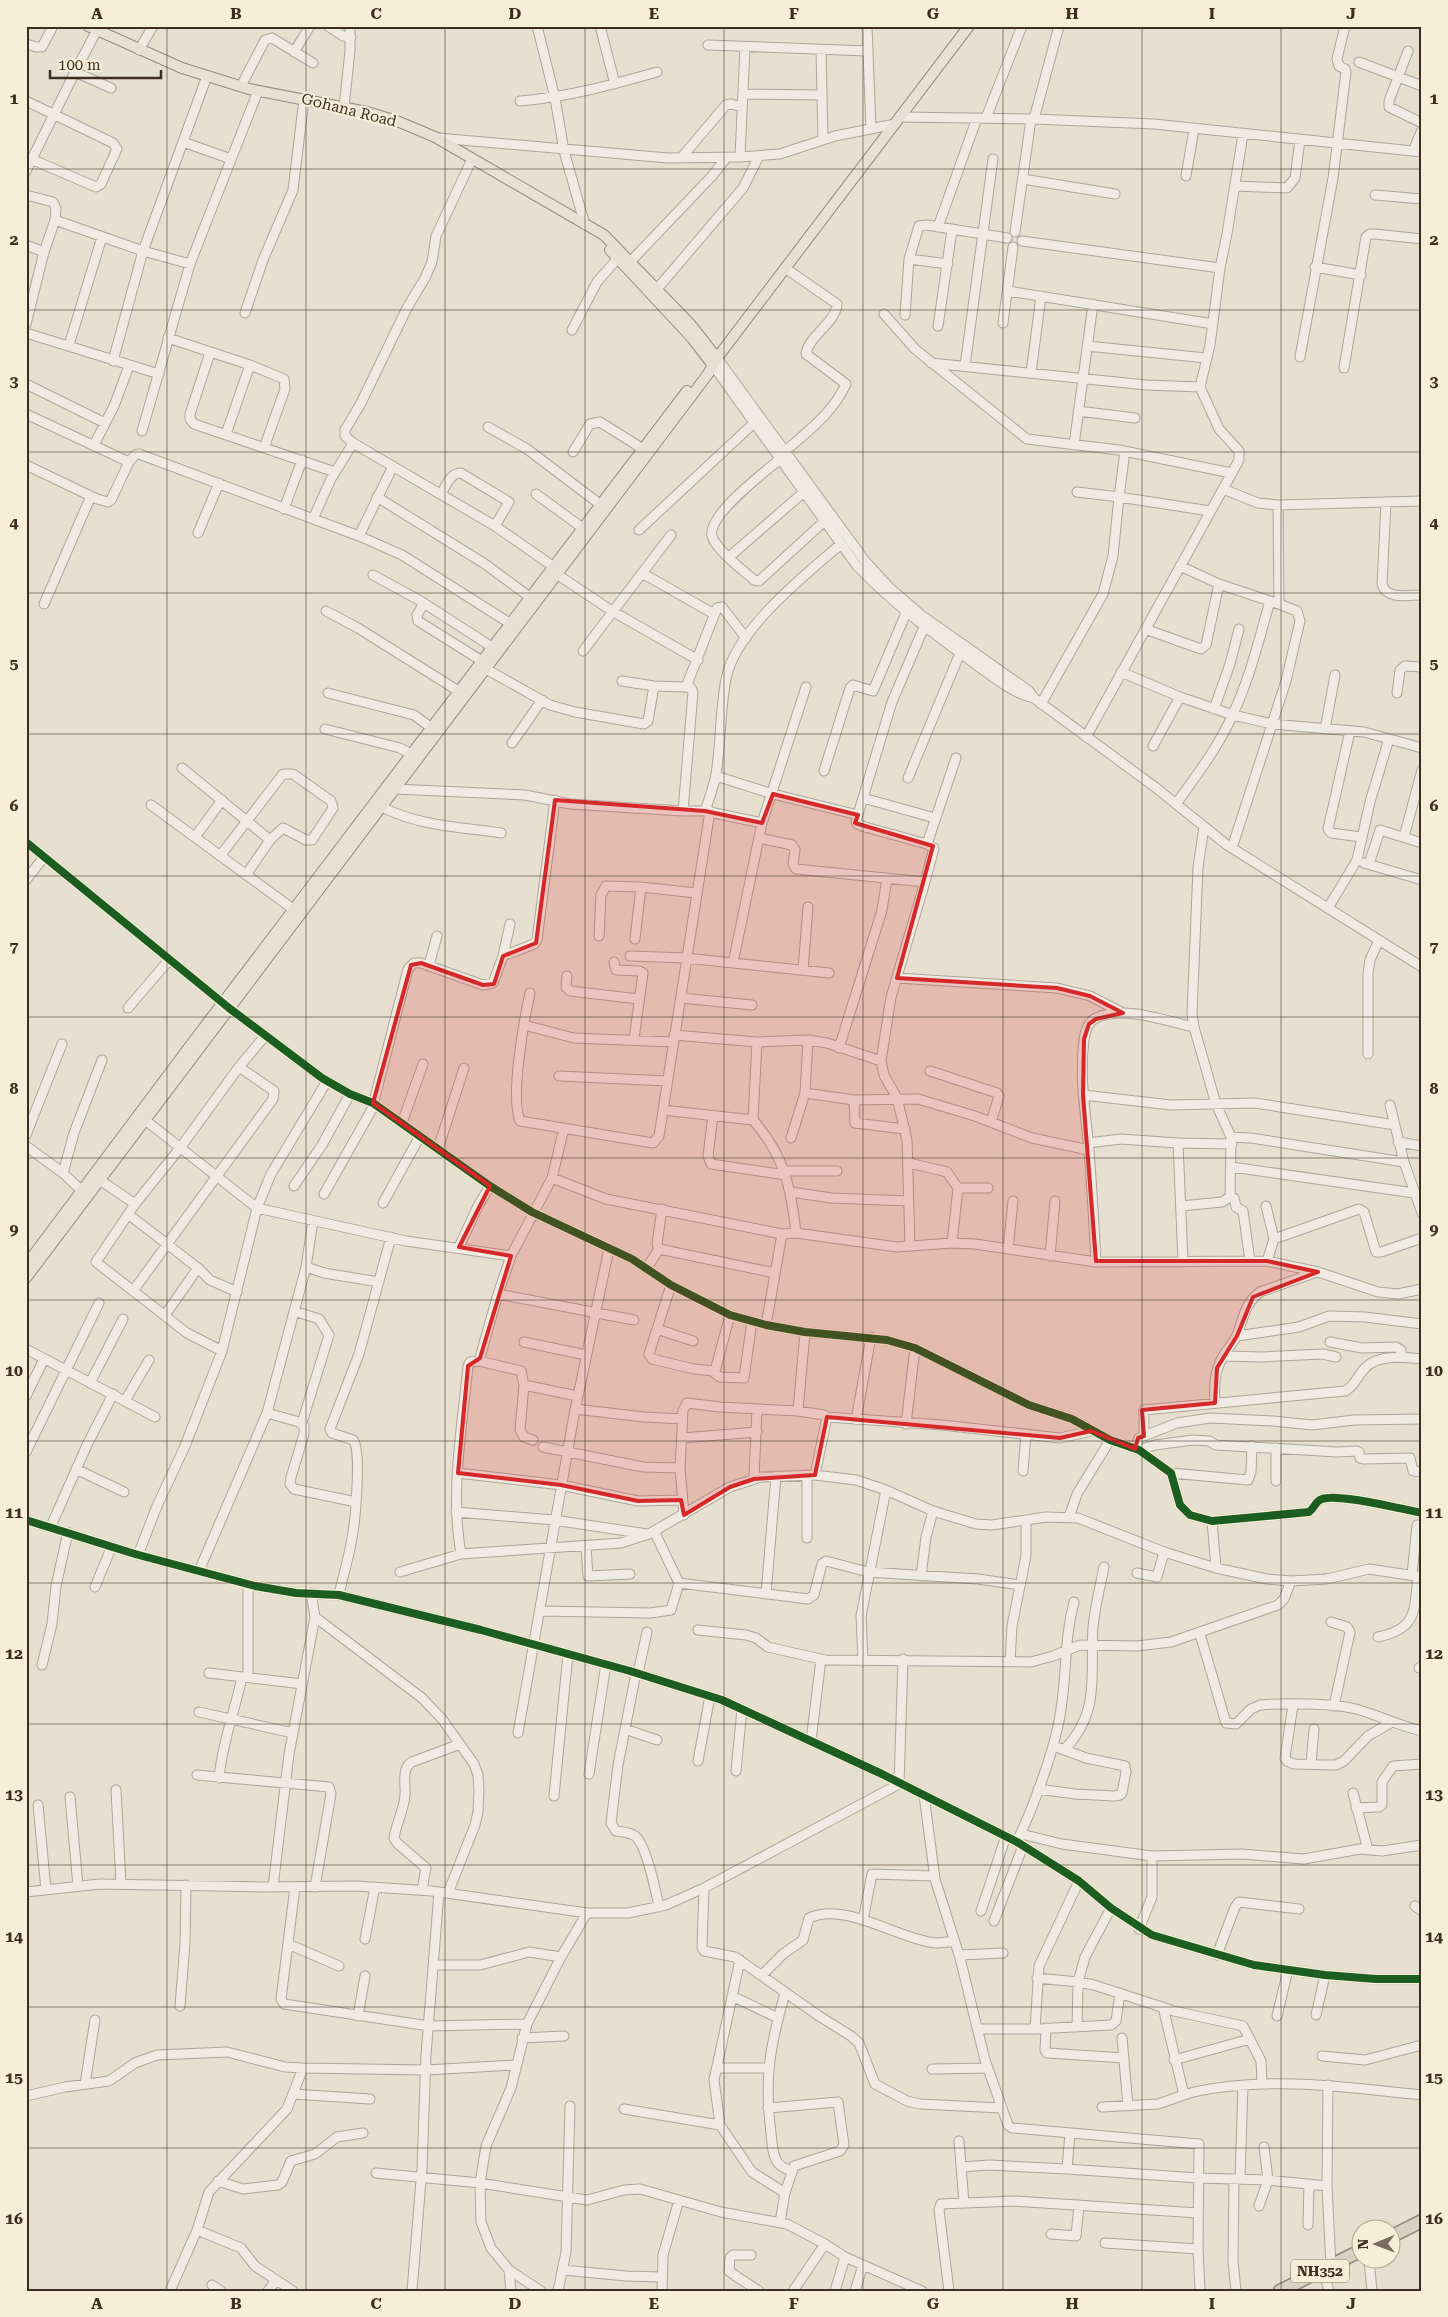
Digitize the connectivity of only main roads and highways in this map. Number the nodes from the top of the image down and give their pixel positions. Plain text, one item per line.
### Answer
1 (969, 26) edge
2 (95, 28) edge
3 (595, 231) junction
4 (713, 364) junction
5 (556, 571) junction
6 (484, 665) junction
7 (435, 730) junction
8 (399, 777) junction
9 (297, 912) junction
10 (226, 1005) junction
11 (28, 1259) edge
12 (26, 1278) edge
13 (1422, 2221) edge
14 (1400, 2232) edge
15 (1350, 2256) edge
16 (1280, 2291) edge

1 - 4 main road
2 - 3 main road, Gohana Road
3 - 4 main road
3 - 4 main road, Gohana Road
4 - 5 main road
4 - 5 main road
5 - 6 main road
5 - 6 main road
6 - 7 main road
6 - 7 main road
7 - 8 main road
7 - 8 main road
8 - 9 main road
8 - 9 main road
9 - 10 main road
10 - 11 main road
10 - 12 main road
13 - 14 highway
15 - 16 highway, NH352

